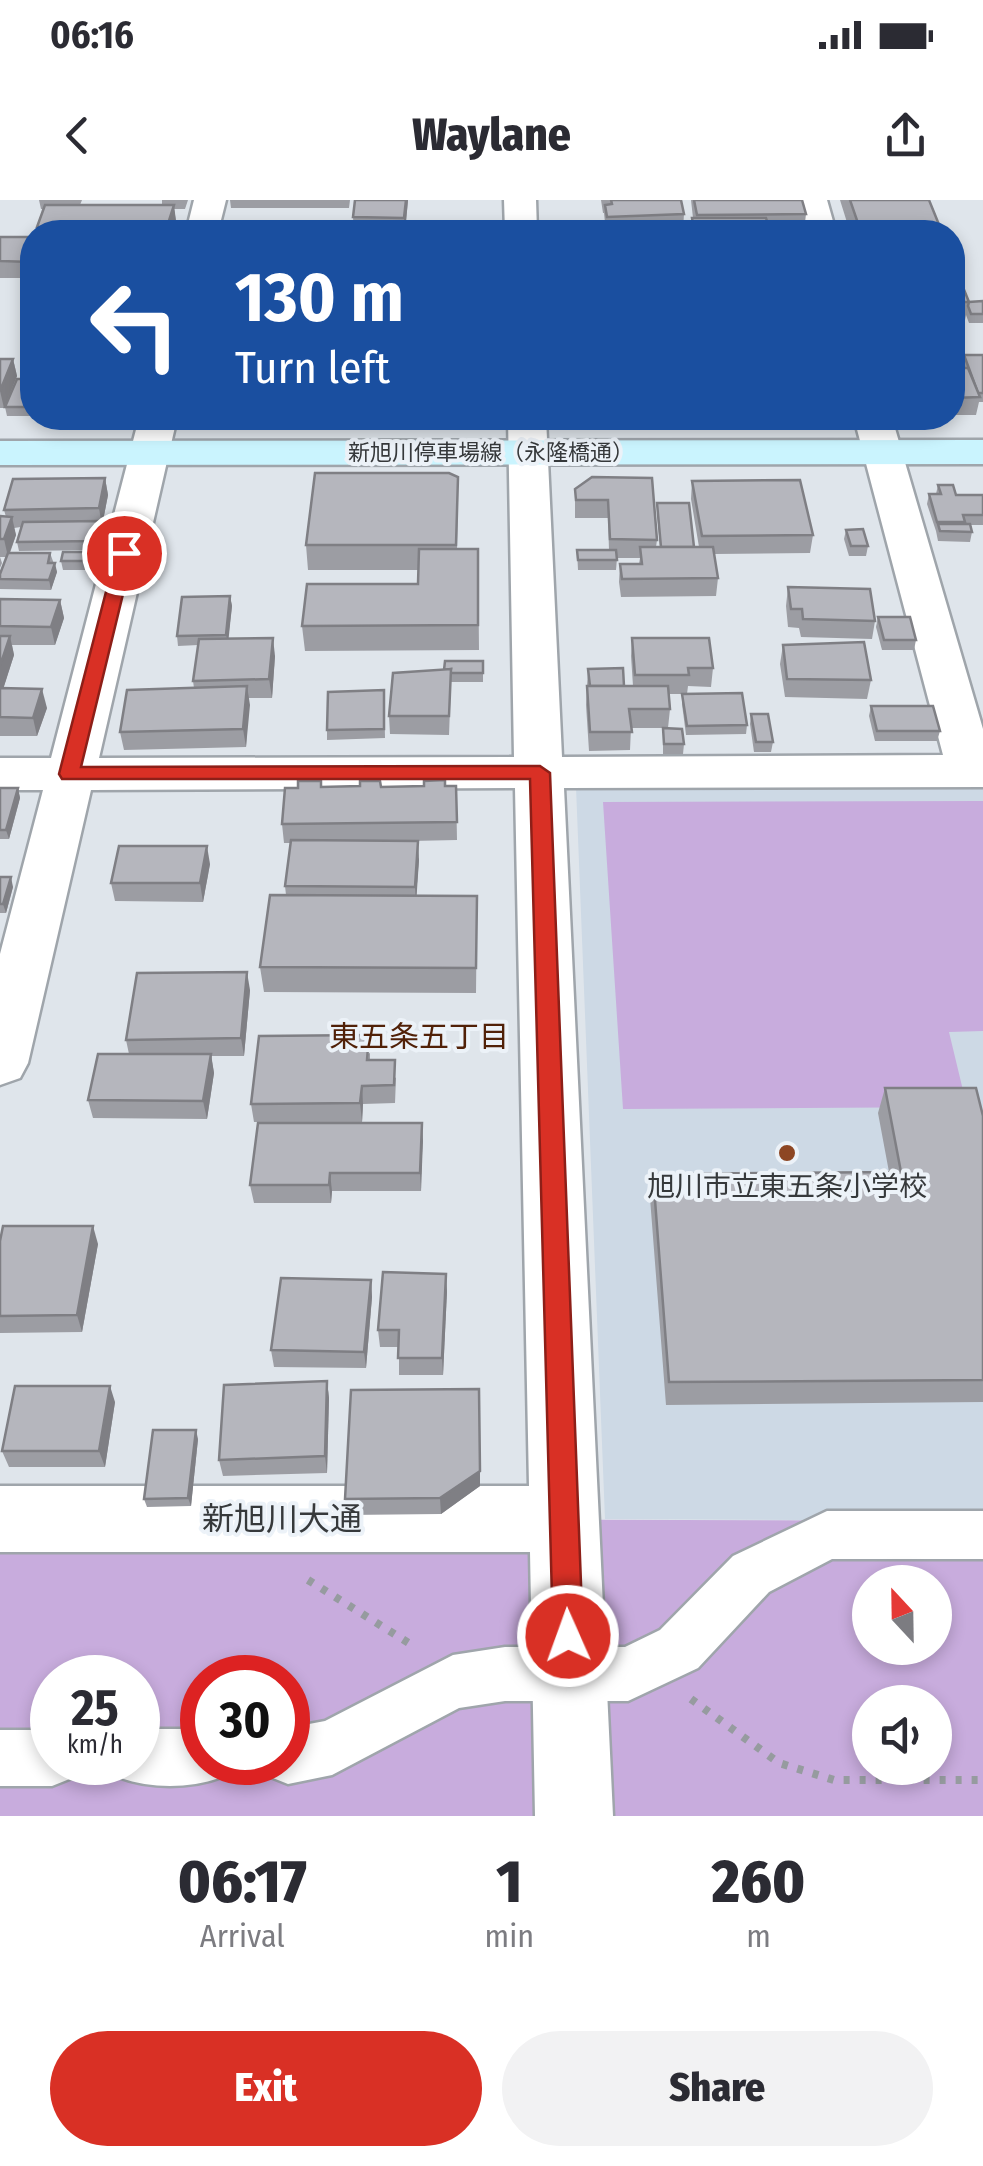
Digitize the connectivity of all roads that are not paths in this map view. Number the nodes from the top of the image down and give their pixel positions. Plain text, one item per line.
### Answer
1 (154, 435) edge
2 (528, 435) edge
3 (877, 435) edge
4 (983, 452) edge
5 (0, 453) edge
6 (977, 771) edge
7 (540, 773) junction
8 (0, 774) edge
9 (69, 774) junction
10 (0, 1063) edge
11 (564, 1518) junction
12 (0, 1519) edge
13 (983, 1535) edge
14 (569, 1675) junction
15 (310, 1752) edge
16 (0, 1758) edge
17 (30, 1758) edge
18 (574, 1816) edge

1 - 2 main road, 新旭川停車場線（永隆橋通）
1 - 5 main road, 新旭川停車場線（永隆橋通）
1 - 9 street
2 - 3 main road, 新旭川停車場線（永隆橋通）
2 - 7 street
3 - 4 main road, 新旭川停車場線（永隆橋通）
3 - 6 street
6 - 7 street
7 - 9 street
7 - 11 street
8 - 9 street
9 - 10 street
11 - 12 street, 新旭川大通
11 - 14 street
13 - 14 street
14 - 15 street
14 - 18 street
16 - 17 street

